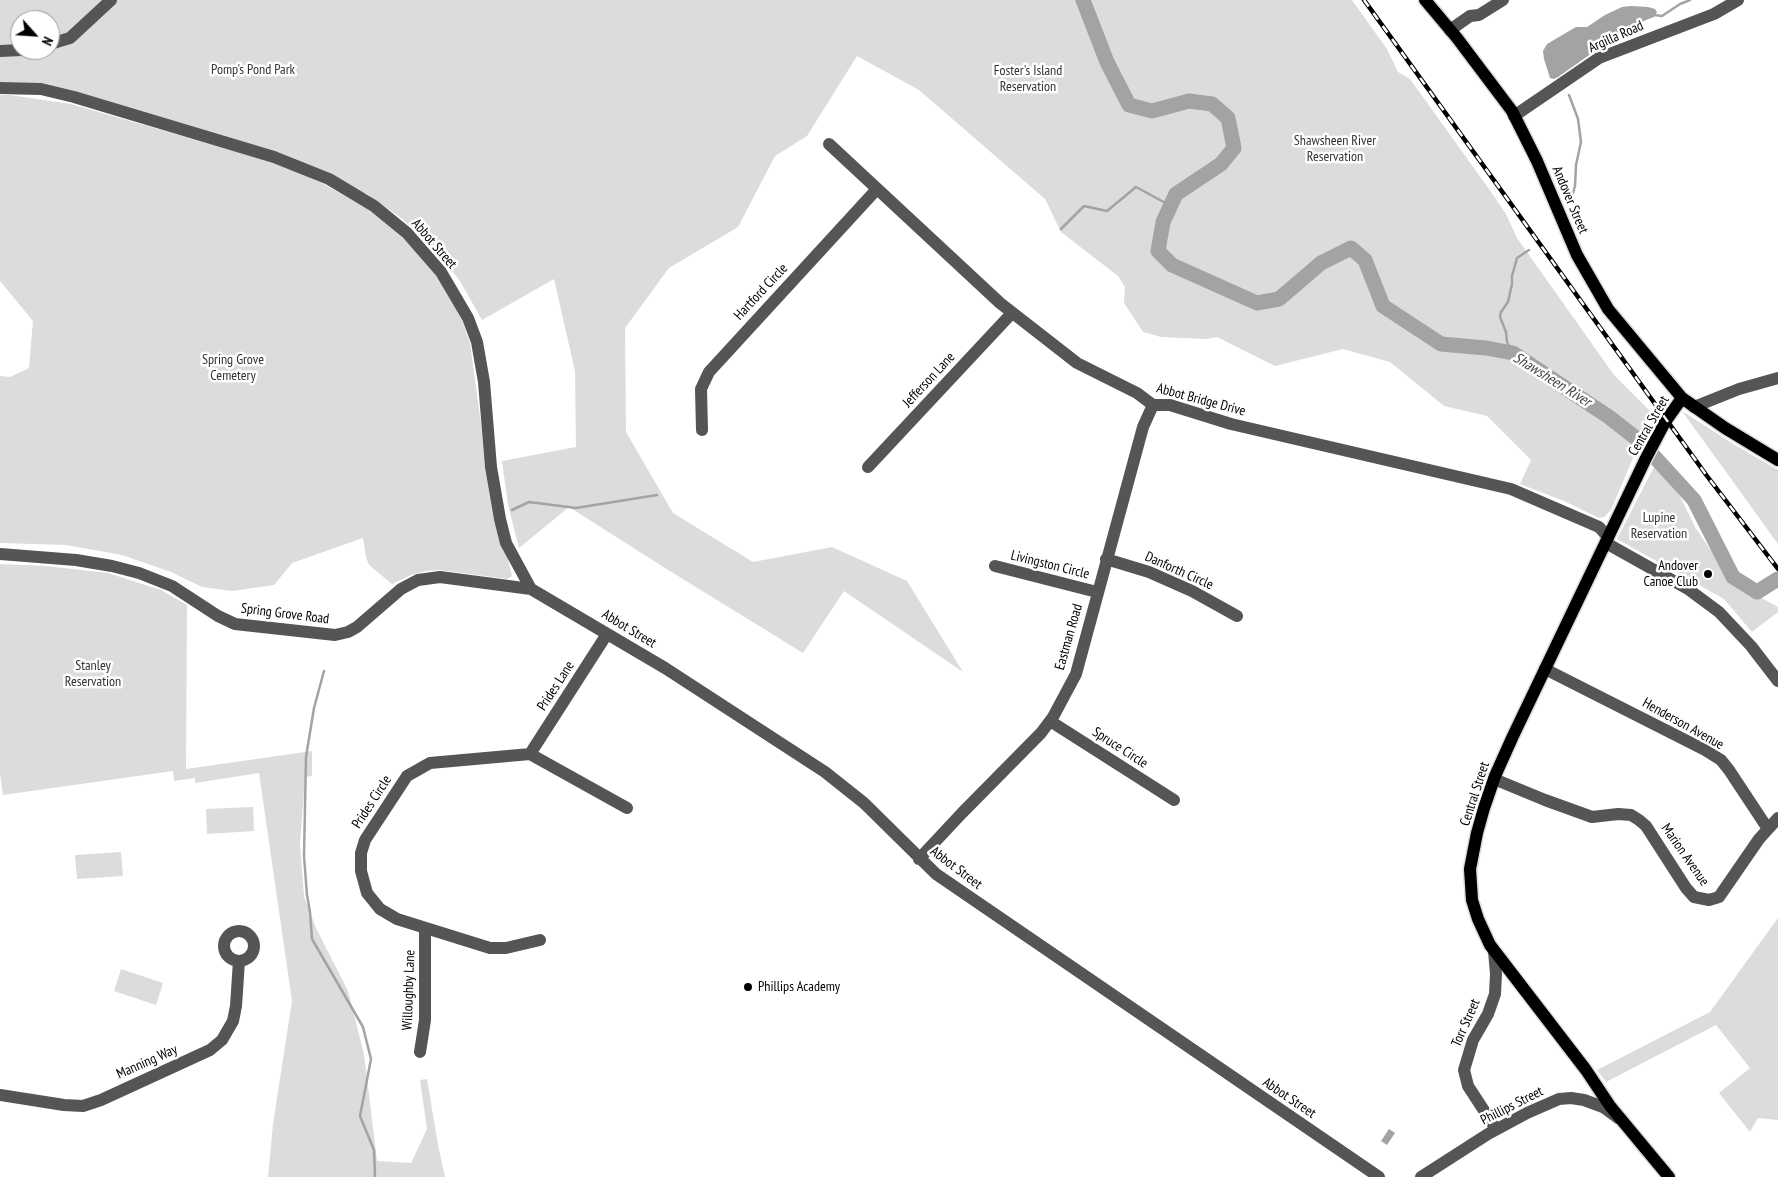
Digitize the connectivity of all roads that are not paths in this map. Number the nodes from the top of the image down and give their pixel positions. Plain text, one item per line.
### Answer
1 (111, 0) edge
2 (1425, 0) edge
3 (1503, 0) edge
4 (1738, 0) edge
5 (1453, 34) junction
6 (60, 41) edge
7 (0, 88) edge
8 (1514, 116) junction
9 (829, 144) dead end
10 (877, 189) junction
11 (1012, 313) junction
12 (1778, 378) edge
13 (1682, 398) junction
14 (1153, 405) junction
15 (1694, 407) junction
16 (702, 430) dead end
17 (1778, 460) edge
18 (868, 467) dead end
19 (1607, 540) junction
20 (0, 554) edge
21 (1106, 559) junction
22 (995, 566) dead end
23 (531, 589) junction
24 (1097, 592) junction
25 (1237, 616) dead end
26 (607, 634) junction
27 (1545, 668) junction
28 (1778, 681) edge
29 (1050, 721) junction
30 (530, 754) junction
31 (1494, 778) junction
32 (1174, 800) dead end
33 (627, 808) dead end
34 (1778, 818) edge
35 (1768, 829) junction
36 (919, 859) junction
37 (425, 929) junction
38 (540, 940) dead end
39 (1494, 950) junction
40 (239, 961) dead end
41 (420, 1052) dead end
42 (0, 1095) edge
43 (1622, 1120) junction
44 (1496, 1129) junction
45 (1379, 1177) edge
46 (1421, 1177) edge
47 (1669, 1177) edge

1 - 6 street
2 - 5 main road, Andover Street
3 - 5 street
4 - 8 street, Argilla Road
5 - 8 main road, Andover Street
7 - 23 street, Abbot Street
8 - 13 main road, Andover Street
9 - 10 street, Abbot Bridge Drive
10 - 11 street, Abbot Bridge Drive
10 - 16 street, Hartford Circle
11 - 14 street, Abbot Bridge Drive
11 - 18 street, Jefferson Lane
12 - 15 street
13 - 15 main road, Andover Street
13 - 19 main road, Central Street
14 - 19 street, Abbot Bridge Drive
14 - 21 street, Eastman Road
15 - 17 main road, Andover Street
19 - 27 main road, Central Street
19 - 28 street, Abbot Bridge Drive
20 - 23 street, Spring Grove Road
21 - 24 street, Eastman Road
21 - 25 street, Danforth Circle
22 - 24 street, Livingston Circle
23 - 26 street, Abbot Street
24 - 29 street, Eastman Road
26 - 30 street, Prides Lane
26 - 36 street, Abbot Street
27 - 31 main road, Central Street
27 - 35 street, Henderson Avenue
29 - 32 street, Spruce Circle
29 - 36 street, Eastman Road
30 - 33 street
30 - 37 street, Prides Circle
31 - 35 street, Marion Avenue
31 - 39 main road, Central Street
34 - 35 street
36 - 45 street, Abbot Street
37 - 38 street, Prides Circle
37 - 41 street, Willoughby Lane
39 - 43 main road, Central Street
39 - 44 street, Torr Street
40 - 42 street, Manning Way
43 - 44 street, Phillips Street
43 - 47 main road, Central Street
44 - 46 street, Phillips Street

